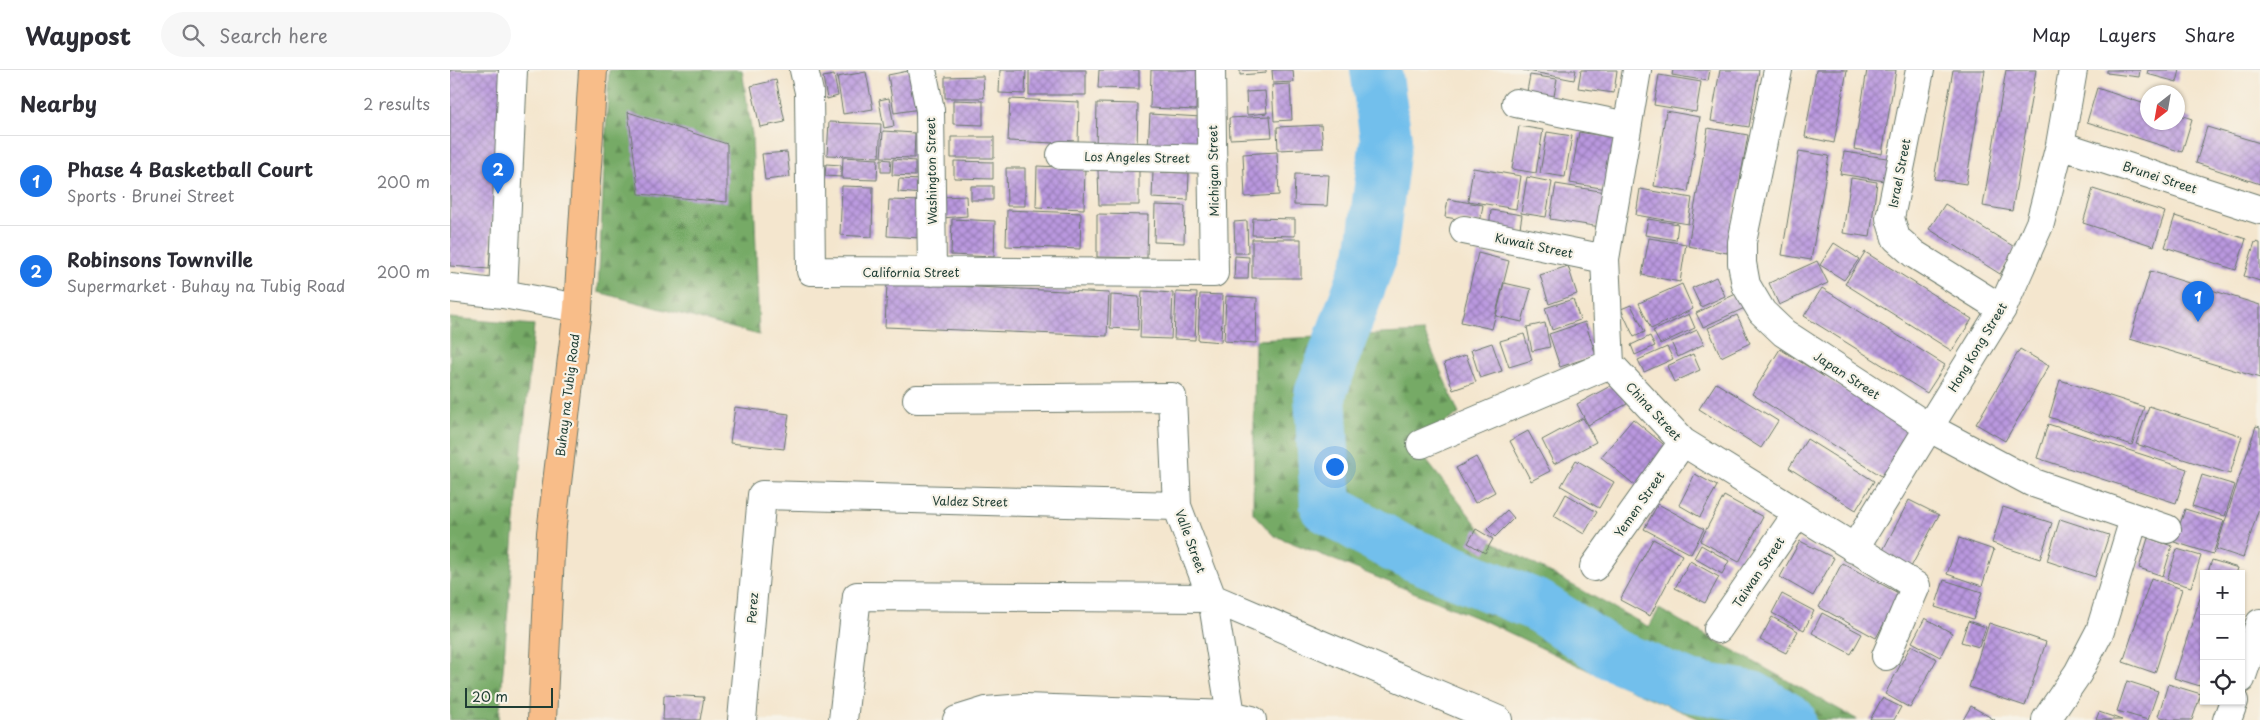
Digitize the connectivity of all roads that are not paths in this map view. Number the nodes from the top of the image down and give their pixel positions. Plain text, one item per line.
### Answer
1 (513, 70) edge
2 (593, 70) edge
3 (804, 70) edge
4 (922, 70) edge
5 (1212, 70) edge
6 (1637, 70) edge
7 (1778, 70) edge
8 (1920, 70) edge
9 (2072, 70) edge
10 (1516, 103) dead end
11 (1627, 126) junction
12 (2060, 145) junction
13 (1061, 155) dead end
14 (1213, 158) junction
15 (2260, 210) edge
16 (1464, 230) dead end
17 (1605, 259) junction
18 (932, 272) junction
19 (1214, 273) joint
20 (450, 288) edge
21 (503, 294) junction
22 (578, 308) junction
23 (2002, 309) junction
24 (1610, 364) junction
25 (917, 399) dead end
26 (1928, 427) junction
27 (1683, 442) junction
28 (1421, 444) dead end
29 (762, 495) joint
30 (1177, 506) junction
31 (1797, 514) junction
32 (2134, 519) junction
33 (2167, 529) dead end
34 (1854, 549) junction
35 (1594, 567) dead end
36 (1212, 598) junction
37 (1718, 629) dead end
38 (2259, 632) edge
39 (1886, 656) dead end
40 (2245, 669) edge
41 (2233, 705) edge
42 (1242, 718) edge
43 (542, 720) edge
44 (742, 720) edge
45 (843, 720) edge
46 (957, 720) edge
47 (1498, 720) edge
48 (2046, 720) edge
49 (2227, 720) edge

1 - 21 street
2 - 22 main road, Buhay na Tubig Road
3 - 18 street, California Street
4 - 18 street, Washington Street
5 - 14 street, Michigan Street
6 - 11 street
7 - 26 street, Japan Street
8 - 23 street, Israel Street
9 - 12 street, Hong Kong Street
10 - 11 street
11 - 17 street
12 - 15 street, Brunei Street
12 - 23 street, Hong Kong Street
13 - 14 street, Los Angeles Street
14 - 19 street, Michigan Street
16 - 17 street, Kuwait Street
17 - 24 street
18 - 19 street, California Street
20 - 21 street
21 - 22 street
22 - 43 main road, Buhay na Tubig Road
23 - 26 street, Hong Kong Street
24 - 27 street, China Street
24 - 28 street
25 - 30 street, Valle Street
26 - 32 street, Japan Street
26 - 34 street, Hong Kong Street
27 - 31 street, China Street
27 - 35 street, Yemen Street
29 - 30 street, Valdez Street
29 - 44 street, Perez
30 - 36 street, Valle Street
31 - 34 street, China Street
31 - 37 street, Taiwan Street
32 - 33 street, Japan Street
32 - 48 street
34 - 39 street, China Street
36 - 42 street, Valle Street
36 - 45 street
36 - 47 street
38 - 40 street
41 - 49 street
42 - 46 street

